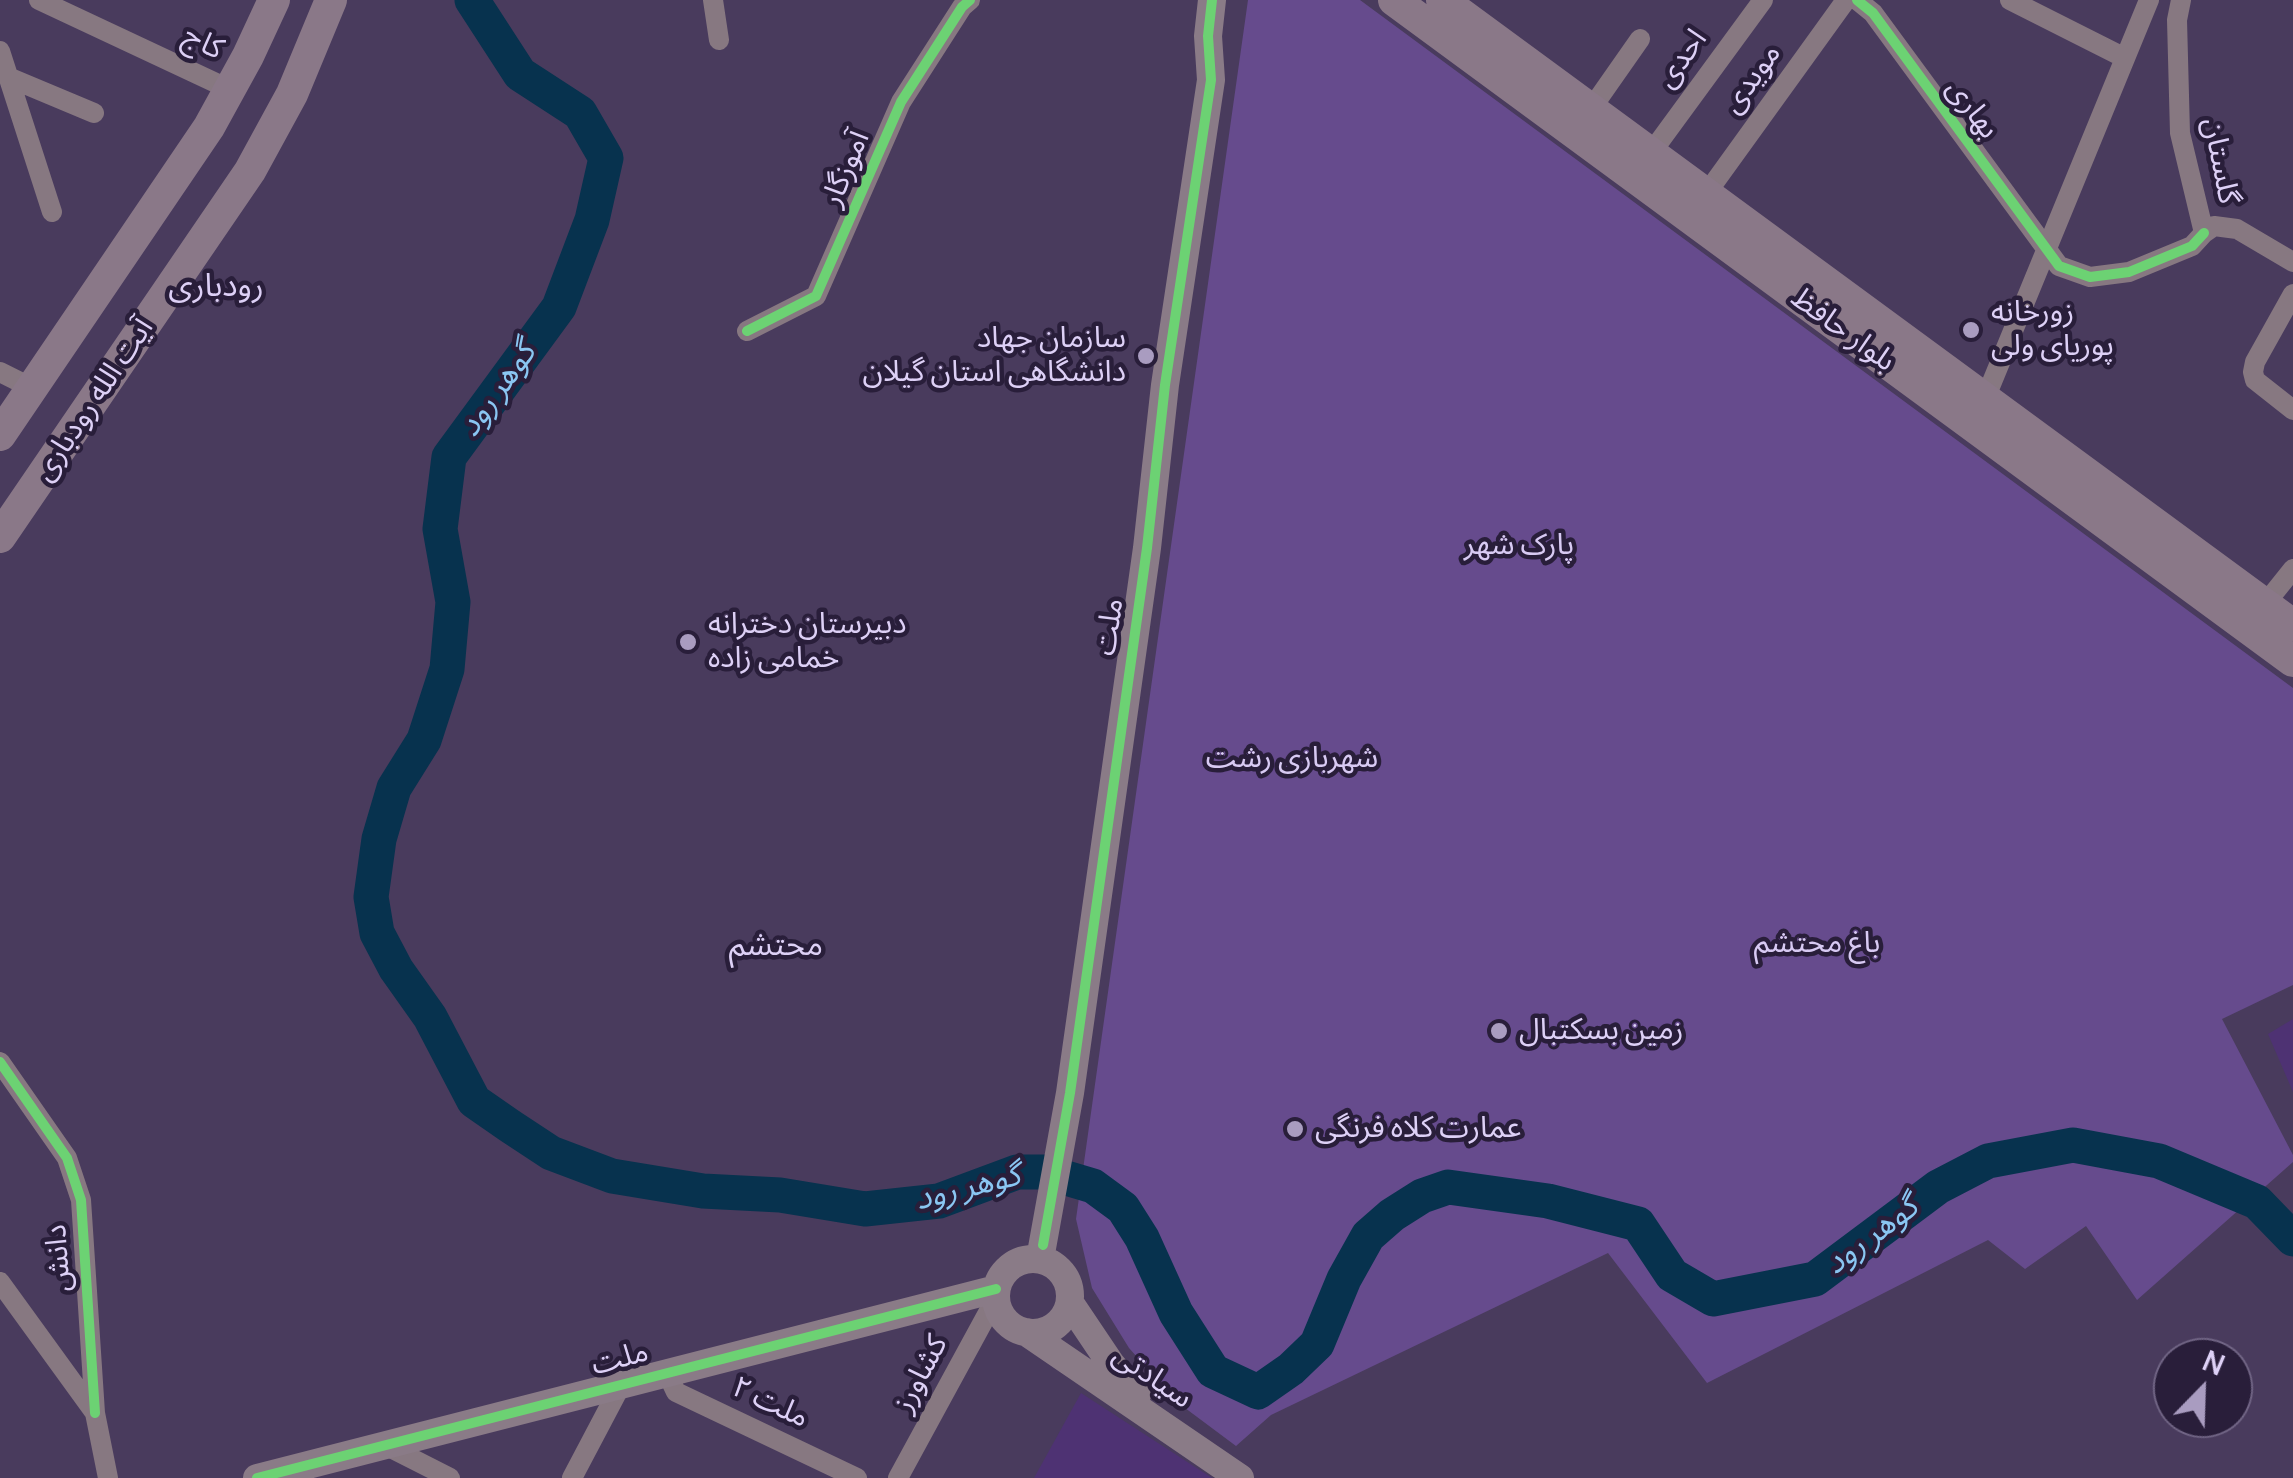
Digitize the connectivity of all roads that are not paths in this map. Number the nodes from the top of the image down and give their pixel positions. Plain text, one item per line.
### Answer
1 (38, 0) edge
2 (274, 0) edge
3 (331, 0) edge
4 (970, 0) edge
5 (1212, 0) edge
6 (1232, 0) edge
7 (1394, 0) edge
8 (1442, 0) edge
9 (1762, 0) edge
10 (1846, 0) edge
11 (1856, 0) edge
12 (2010, 0) edge
13 (2149, 0) edge
14 (2182, 0) edge
15 (715, 2) edge
16 (719, 40) dead end
17 (1640, 40) dead end
18 (0, 52) edge
19 (2125, 58) junction
20 (8, 77) junction
21 (1211, 80) junction
22 (230, 90) junction
23 (1549, 96) junction
24 (1591, 109) junction
25 (94, 113) dead end
26 (1651, 153) junction
27 (1706, 194) junction
28 (52, 212) dead end
29 (2204, 233) junction
30 (2046, 249) junction
31 (2293, 262) edge
32 (2293, 294) edge
33 (747, 331) dead end
34 (0, 372) edge
35 (32, 388) junction
36 (2293, 410) edge
37 (1978, 411) junction
38 (0, 436) edge
39 (0, 537) edge
40 (2293, 569) edge
41 (2264, 604) junction
42 (2293, 625) edge
43 (2293, 660) edge
44 (0, 1062) edge
45 (1041, 1252) junction
46 (0, 1282) edge
47 (996, 1294) junction
48 (1070, 1303) junction
49 (1026, 1332) junction
50 (666, 1373) junction
51 (621, 1385) junction
52 (95, 1413) junction
53 (1161, 1422) junction
54 (385, 1445) junction
55 (108, 1478) edge
56 (260, 1478) edge
57 (450, 1478) edge
58 (572, 1478) edge
59 (857, 1478) edge
60 (898, 1478) edge
61 (1240, 1478) edge

1 - 22 street, کاج
2 - 22 main road, آیت الله رودباری
3 - 39 main road, آیت الله رودباری
4 - 33 street, آموزگار
5 - 21 street, ملت
6 - 21 street
7 - 23 main road, بلوار حافظ
8 - 23 main road, بلوار حافظ
9 - 26 street, احدی
10 - 27 street, مویدی
11 - 30 street, بهاری
12 - 19 street
13 - 19 street
14 - 29 street, گلستان
15 - 16 street
17 - 24 street
18 - 20 street
19 - 30 street
20 - 25 street
20 - 28 street
21 - 45 street, ملت
22 - 35 main road, آیت الله رودباری
23 - 24 main road, بلوار حافظ
23 - 37 main road, بلوار حافظ
24 - 26 main road, بلوار حافظ
26 - 27 main road, بلوار حافظ
27 - 37 main road, بلوار حافظ
29 - 30 street, بهاری
29 - 31 street, گلستان
30 - 37 street
32 - 36 street
34 - 35 street
35 - 38 main road, آیت الله رودباری
37 - 41 main road, بلوار حافظ
37 - 43 main road, بلوار حافظ
40 - 41 street
41 - 42 main road, بلوار حافظ
44 - 52 street, دانش
45 - 47 street
45 - 48 street
46 - 52 street
47 - 49 street
47 - 50 street, ملت
47 - 60 street, کشاورز
48 - 49 street
48 - 53 street
49 - 53 street, سیادتی
50 - 51 street, ملت
50 - 59 street, ملت ۲
51 - 54 street, ملت
51 - 58 street
52 - 55 street, دانش
53 - 61 street, سیادتی
54 - 56 street, ملت
54 - 57 street

